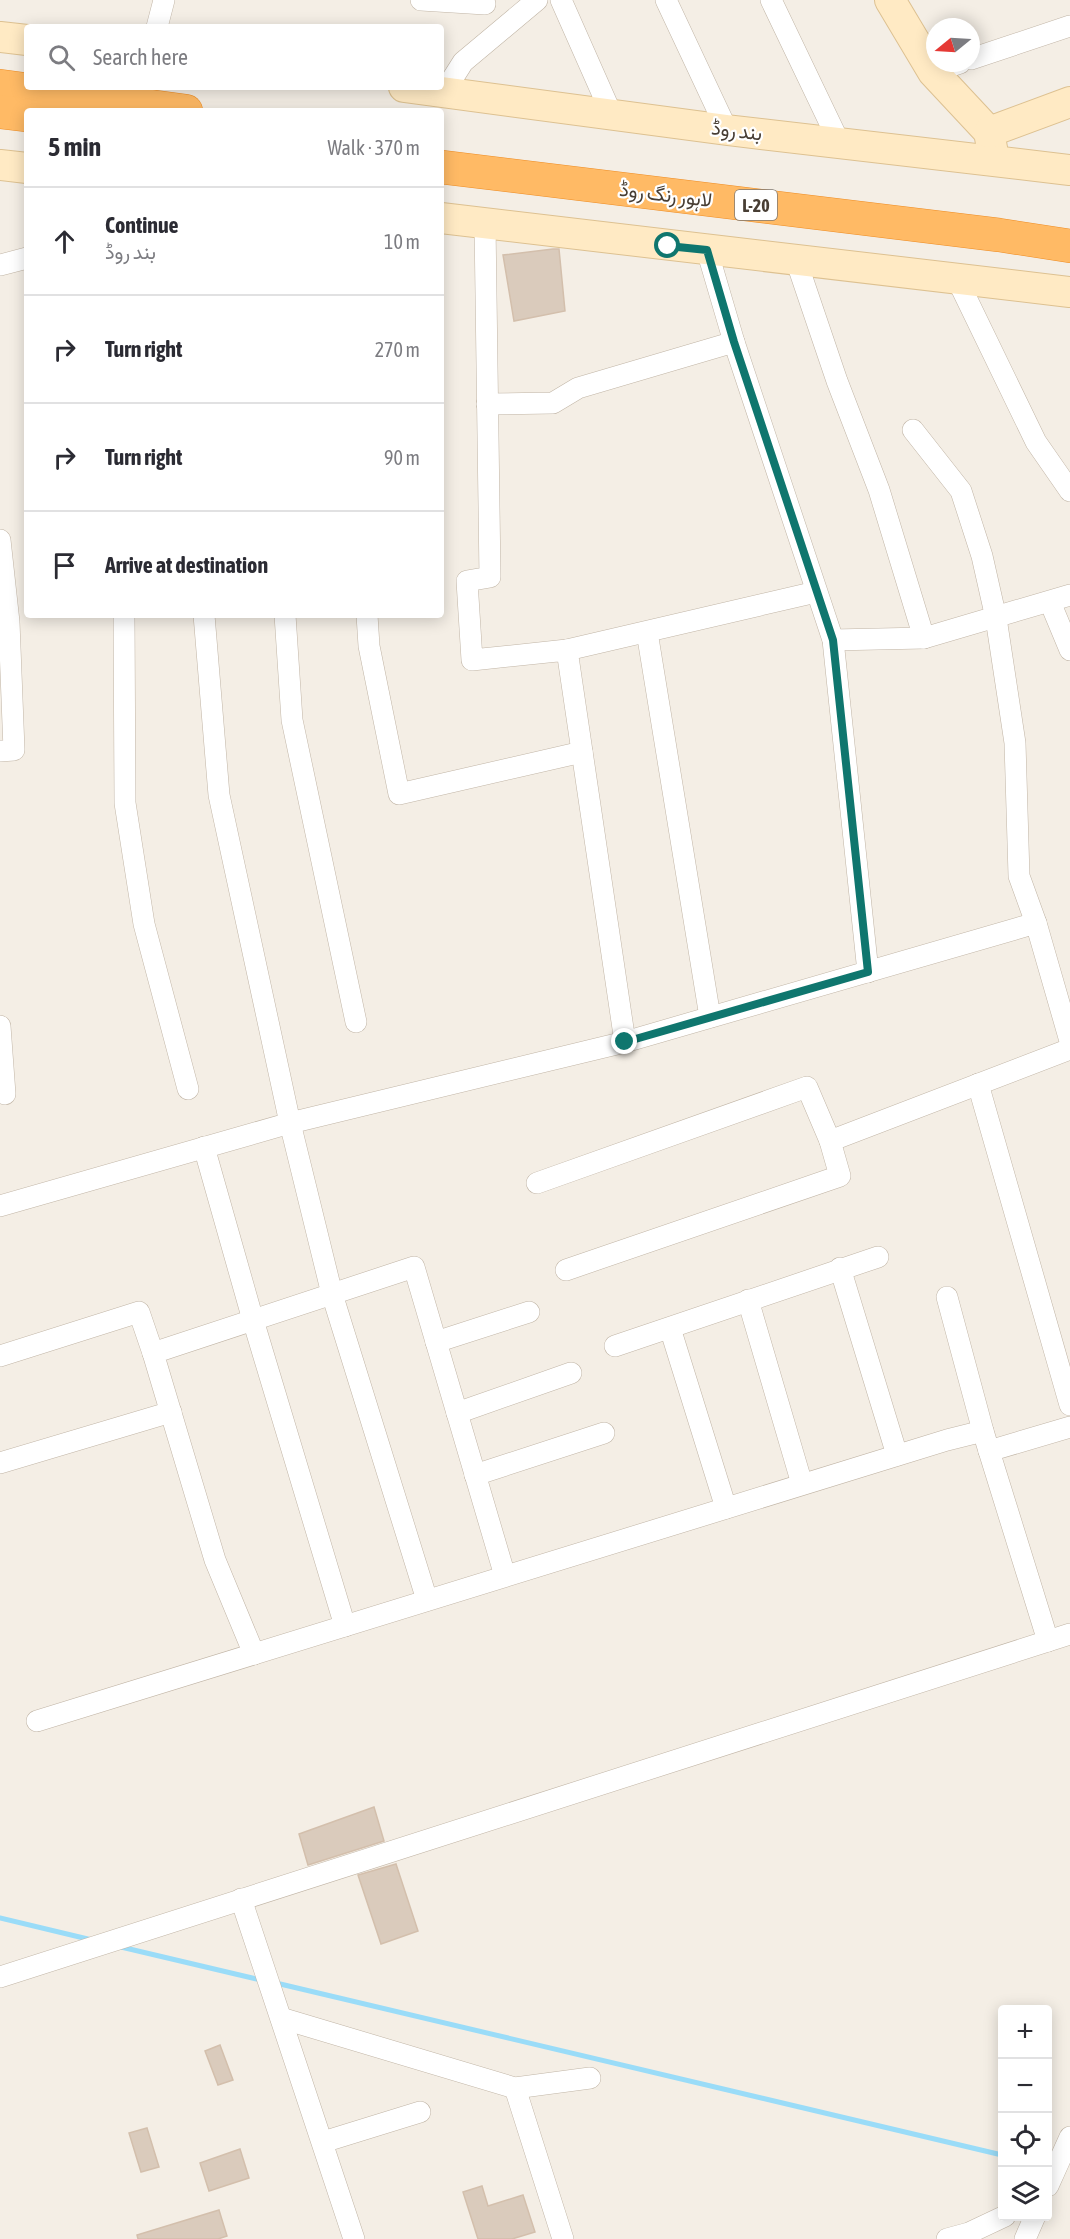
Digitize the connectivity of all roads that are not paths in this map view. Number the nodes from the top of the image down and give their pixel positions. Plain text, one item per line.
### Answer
1 (164, 0) edge
2 (422, 0) edge
3 (537, 0) edge
4 (561, 0) edge
5 (666, 0) edge
6 (771, 0) edge
7 (890, 0) edge
8 (484, 2) edge
9 (158, 24) edge
10 (1070, 26) edge
11 (499, 32) junction
12 (0, 37) edge
13 (24, 40) edge
14 (980, 56) edge
15 (926, 60) edge
16 (933, 72) edge
17 (0, 86) edge
18 (24, 89) edge
19 (30, 90) edge
20 (428, 90) edge
21 (444, 92) junction
22 (1070, 102) edge
23 (164, 108) edge
24 (0, 112) edge
25 (611, 113) junction
26 (24, 115) edge
27 (727, 130) junction
28 (840, 142) junction
29 (444, 146) edge
30 (991, 146) junction
31 (0, 165) edge
32 (444, 167) edge
33 (24, 168) edge
34 (1070, 170) edge
35 (444, 218) edge
36 (485, 224) junction
37 (1070, 224) edge
38 (1070, 246) edge
39 (707, 250) junction
40 (24, 259) edge
41 (796, 260) junction
42 (0, 265) edge
43 (957, 279) junction
44 (1070, 292) edge
45 (734, 342) junction
46 (488, 404) junction
47 (913, 430) dead end
48 (1070, 491) edge
49 (0, 540) edge
50 (816, 592) junction
51 (1060, 598) edge
52 (124, 618) edge
53 (204, 618) edge
54 (285, 618) edge
55 (367, 618) edge
56 (996, 618) junction
57 (647, 632) junction
58 (924, 638) junction
59 (833, 640) junction
60 (1070, 650) edge
61 (567, 651) junction
62 (0, 751) edge
63 (582, 752) junction
64 (1036, 923) junction
65 (868, 972) junction
66 (710, 1017) junction
67 (356, 1022) dead end
68 (0, 1026) edge
69 (1070, 1041) edge
70 (625, 1042) junction
71 (1070, 1049) edge
72 (978, 1084) junction
73 (188, 1089) dead end
74 (5, 1094) dead end
75 (290, 1124) junction
76 (830, 1141) junction
77 (204, 1147) junction
78 (537, 1183) dead end
79 (0, 1206) edge
80 (878, 1257) dead end
81 (840, 1268) junction
82 (566, 1270) dead end
83 (332, 1294) junction
84 (947, 1297) dead end
85 (748, 1300) junction
86 (529, 1312) dead end
87 (252, 1320) junction
88 (670, 1328) junction
89 (436, 1342) junction
90 (615, 1346) dead end
91 (153, 1353) junction
92 (0, 1356) edge
93 (571, 1373) dead end
94 (1070, 1406) edge
95 (171, 1412) junction
96 (457, 1413) junction
97 (1070, 1427) edge
98 (603, 1433) dead end
99 (986, 1441) junction
100 (897, 1455) junction
101 (0, 1462) edge
102 (475, 1475) junction
103 (802, 1484) junction
104 (726, 1508) junction
105 (504, 1576) junction
106 (426, 1600) junction
107 (345, 1626) junction
108 (1070, 1634) edge
109 (1048, 1641) junction
110 (254, 1654) junction
111 (37, 1721) dead end
112 (241, 1899) junction
113 (0, 1977) edge
114 (281, 2018) junction
115 (590, 2078) dead end
116 (515, 2088) junction
117 (420, 2112) dead end
118 (1070, 2137) edge
119 (323, 2142) junction
120 (1052, 2176) edge
121 (1070, 2179) edge
122 (1052, 2184) edge
123 (998, 2220) edge
124 (1033, 2221) edge
125 (354, 2239) edge
126 (562, 2239) edge
127 (947, 2239) edge
128 (1025, 2239) edge

1 - 9 street
2 - 8 street
3 - 11 street
4 - 25 street
5 - 27 street
6 - 28 street
7 - 15 main road
8 - 11 street
10 - 14 street
11 - 21 street
12 - 13 main road
16 - 30 main road
17 - 18 highway
19 - 23 highway
20 - 21 main road, بند روڈ
21 - 25 main road, بند روڈ
22 - 30 main road
24 - 26 highway
25 - 27 main road, بند روڈ
27 - 28 main road, بند روڈ
28 - 30 main road, بند روڈ
29 - 37 highway, لاہور رنگ روڈ / L-20
30 - 34 main road, بند روڈ
31 - 33 main road
32 - 38 highway, لاہور رنگ روڈ / L-20
35 - 36 main road
36 - 39 main road
36 - 46 street
39 - 41 main road
39 - 45 street
40 - 42 street
41 - 43 main road
41 - 58 street
43 - 44 main road
43 - 48 street
45 - 46 street
45 - 50 street
46 - 61 street
47 - 56 street
49 - 62 street
50 - 57 street
50 - 59 street
51 - 56 street
51 - 60 street
52 - 73 street
53 - 75 street
54 - 67 street
55 - 63 street
56 - 58 street
56 - 64 street
57 - 61 street
57 - 66 street
58 - 59 street
59 - 65 street
61 - 63 street
63 - 70 street
64 - 65 street
64 - 69 street
65 - 66 street
66 - 70 street
68 - 74 street
70 - 75 street
71 - 72 street
72 - 76 street
72 - 94 street
75 - 77 street
75 - 83 street
76 - 78 street
76 - 82 street
77 - 79 street
77 - 87 street
80 - 81 street
81 - 85 street
81 - 100 street
83 - 87 street
83 - 89 street
83 - 106 street
84 - 99 street
85 - 88 street
85 - 103 street
86 - 89 street
87 - 91 street
87 - 107 street
88 - 90 street
88 - 104 street
89 - 96 street
91 - 92 street
91 - 95 street
93 - 96 street
95 - 101 street
95 - 110 street
96 - 102 street
97 - 99 street
98 - 102 street
99 - 100 street
99 - 109 street
100 - 103 street
102 - 105 street
103 - 104 street
104 - 105 street
105 - 106 street
106 - 107 street
107 - 110 street
108 - 109 street
109 - 112 street
110 - 111 street
112 - 113 street
112 - 114 street
114 - 116 street
114 - 119 street
115 - 116 street
116 - 126 street
117 - 119 street
118 - 120 street
119 - 125 street
121 - 122 street
123 - 127 street
124 - 128 street

